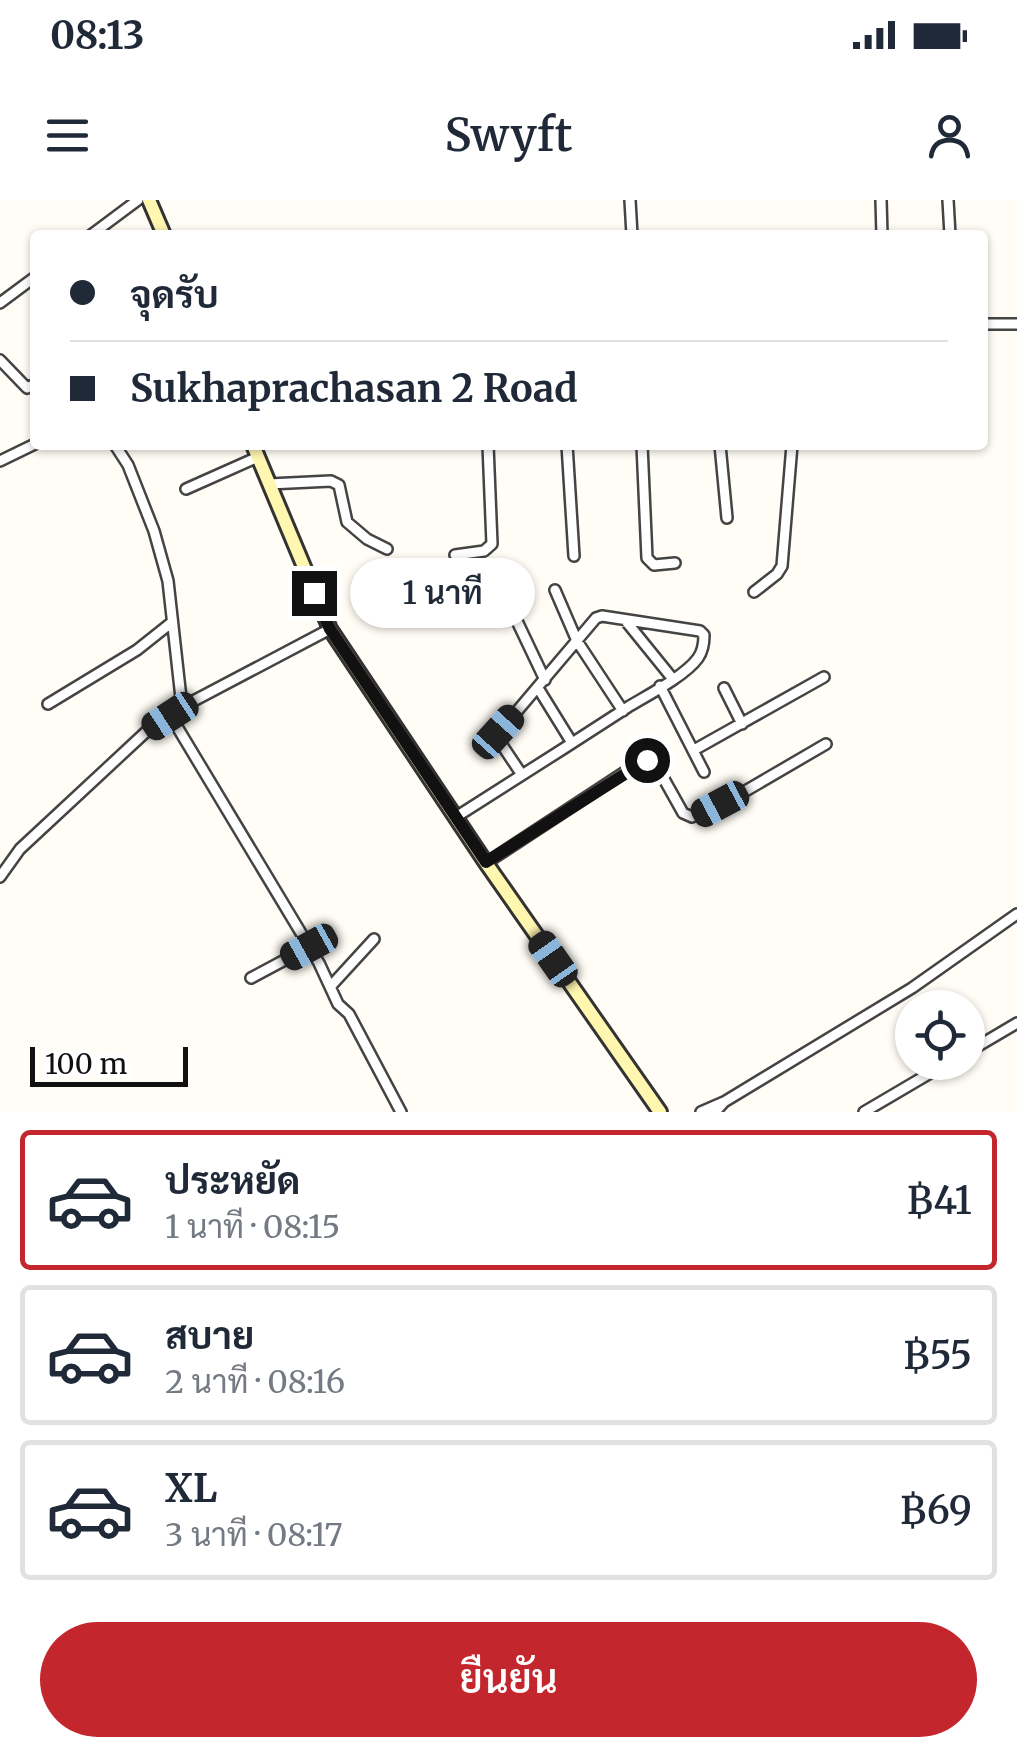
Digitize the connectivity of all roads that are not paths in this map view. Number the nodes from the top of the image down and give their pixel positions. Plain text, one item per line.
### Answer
1 (630, 200) edge
2 (880, 200) edge
3 (948, 200) edge
4 (148, 201) edge
5 (99, 230) edge
6 (162, 230) edge
7 (632, 230) edge
8 (882, 230) edge
9 (950, 230) edge
10 (30, 280) edge
11 (0, 303) edge
12 (988, 324) edge
13 (1017, 324) edge
14 (0, 360) edge
15 (30, 386) edge
16 (30, 446) edge
17 (118, 450) edge
18 (488, 450) edge
19 (568, 450) edge
20 (642, 450) edge
21 (720, 450) edge
22 (792, 450) edge
23 (255, 451) edge
24 (0, 461) edge
25 (269, 484) junction
26 (186, 489) dead end
27 (727, 518) dead end
28 (387, 549) dead end
29 (455, 554) dead end
30 (574, 556) dead end
31 (675, 563) dead end
32 (555, 590) dead end
33 (754, 592) dead end
34 (506, 598) dead end
35 (625, 620) junction
36 (170, 623) junction
37 (330, 629) junction
38 (576, 641) junction
39 (824, 677) dead end
40 (672, 678) junction
41 (541, 684) junction
42 (660, 686) junction
43 (724, 688) dead end
44 (48, 704) dead end
45 (182, 706) junction
46 (623, 710) junction
47 (170, 716) junction
48 (742, 724) junction
49 (572, 743) junction
50 (826, 744) dead end
51 (694, 750) junction
52 (704, 772) dead end
53 (522, 775) junction
54 (456, 817) junction
55 (486, 862) junction
56 (0, 877) edge
57 (1017, 914) edge
58 (374, 939) dead end
59 (309, 947) junction
60 (251, 978) dead end
61 (330, 987) junction
62 (1017, 1023) edge
63 (985, 1042) edge
64 (919, 1080) edge
65 (724, 1102) junction
66 (401, 1112) edge
67 (660, 1112) edge
68 (701, 1112) edge
69 (715, 1112) edge
70 (864, 1112) edge

1 - 7 street
2 - 8 street
3 - 9 street
4 - 5 street
4 - 6 street
10 - 11 street
12 - 13 street
14 - 15 street
16 - 24 street
17 - 36 street
18 - 29 street
19 - 30 street
20 - 31 street
21 - 27 street
22 - 33 street
23 - 25 street
23 - 26 street
25 - 28 street
25 - 37 street
32 - 38 street
34 - 41 street
35 - 38 street
35 - 40 street
35 - 40 street
36 - 44 street
36 - 45 street
37 - 45 street
37 - 54 street
38 - 41 street
38 - 46 street
39 - 48 street
40 - 42 street
41 - 49 street
41 - 53 street
42 - 46 street
42 - 51 street
43 - 48 street
45 - 47 street
46 - 49 street
47 - 56 street
47 - 59 street
48 - 51 street
49 - 53 street
50 - 55 street
51 - 52 street
53 - 54 street
54 - 55 street
55 - 67 street
57 - 65 street
58 - 61 street
59 - 60 street
59 - 61 street
61 - 66 street
62 - 63 street
64 - 70 street
65 - 68 street
65 - 69 street

